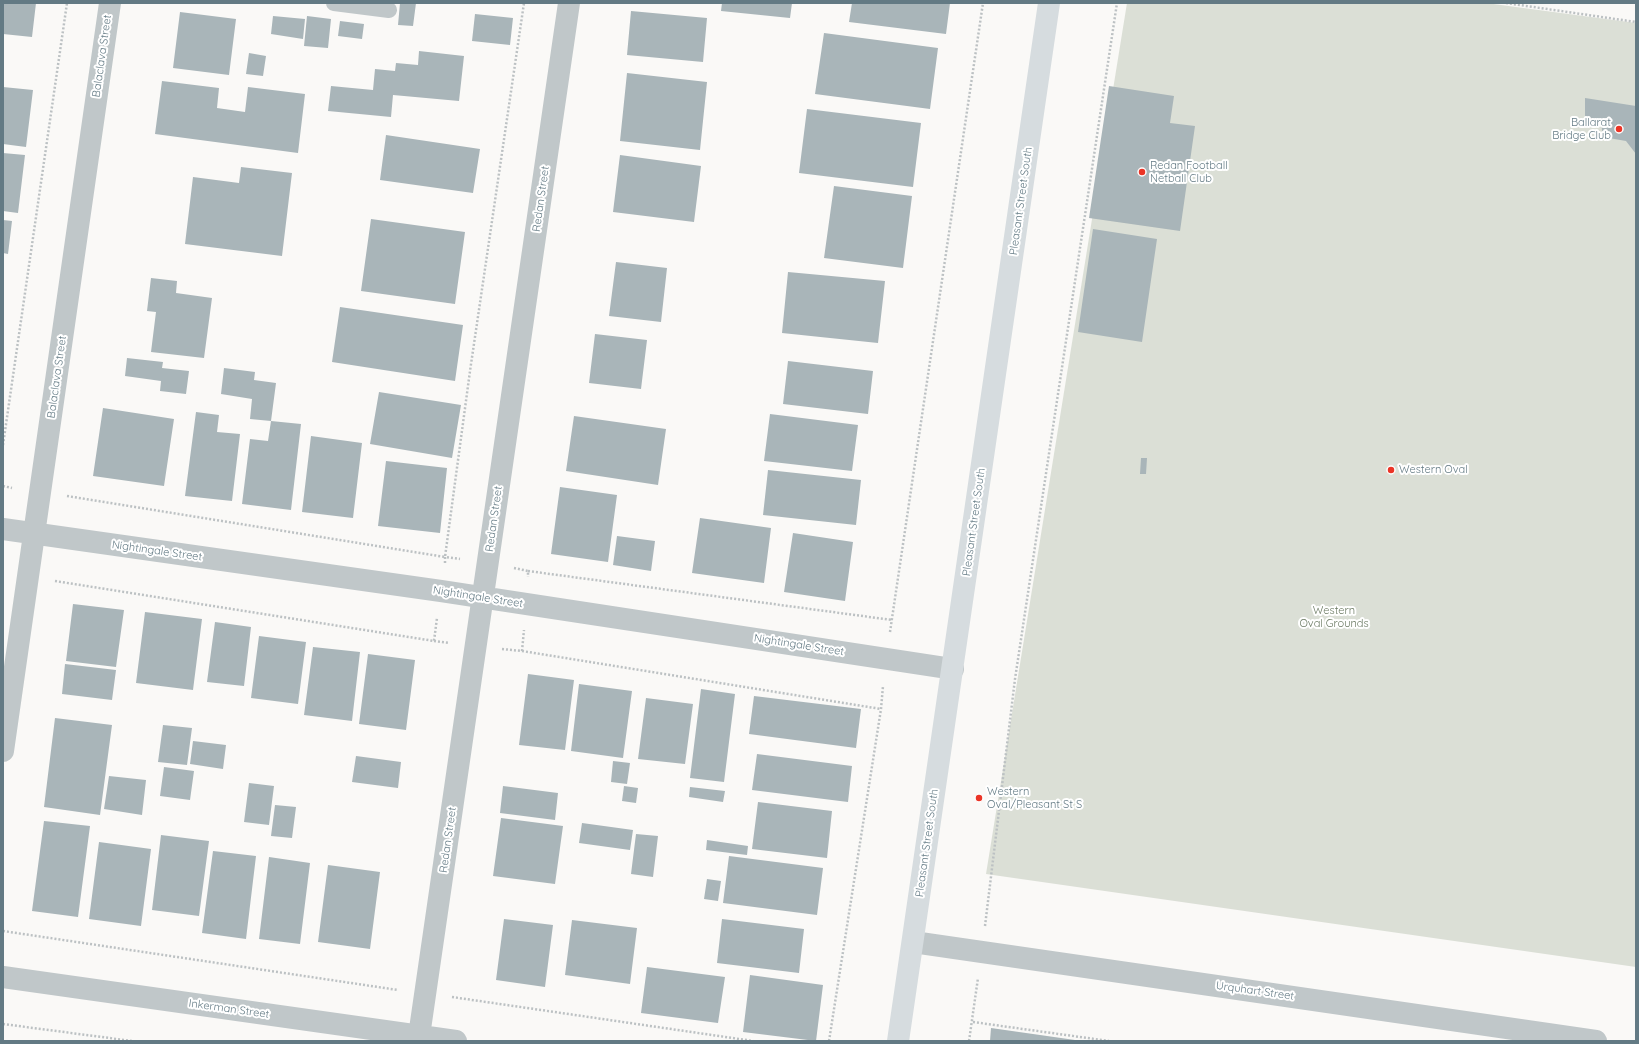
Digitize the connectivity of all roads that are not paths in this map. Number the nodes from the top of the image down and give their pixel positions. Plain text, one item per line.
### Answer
1 (110, 3) edge
2 (334, 3) edge
3 (569, 3) edge
4 (1049, 3) edge
5 (389, 10) dead end
6 (3, 529) edge
7 (34, 534) junction
8 (484, 598) junction
9 (953, 669) junction
10 (3, 751) edge
11 (913, 942) junction
12 (3, 977) edge
13 (426, 1038) edge
14 (456, 1041) edge
15 (898, 1041) edge
16 (1596, 1041) edge

1 - 7 street, Balaclava Street
2 - 5 lane
3 - 8 street, Redan Street
4 - 9 street, Pleasant Street South
6 - 7 street, Nightingale Street
7 - 8 street, Nightingale Street
7 - 10 street, Balaclava Street
8 - 9 street, Nightingale Street
8 - 13 street, Redan Street
9 - 11 street, Pleasant Street South
11 - 15 street, Pleasant Street South
11 - 16 street, Urquhart Street
12 - 13 street, Inkerman Street
13 - 14 street, Inkerman Street

